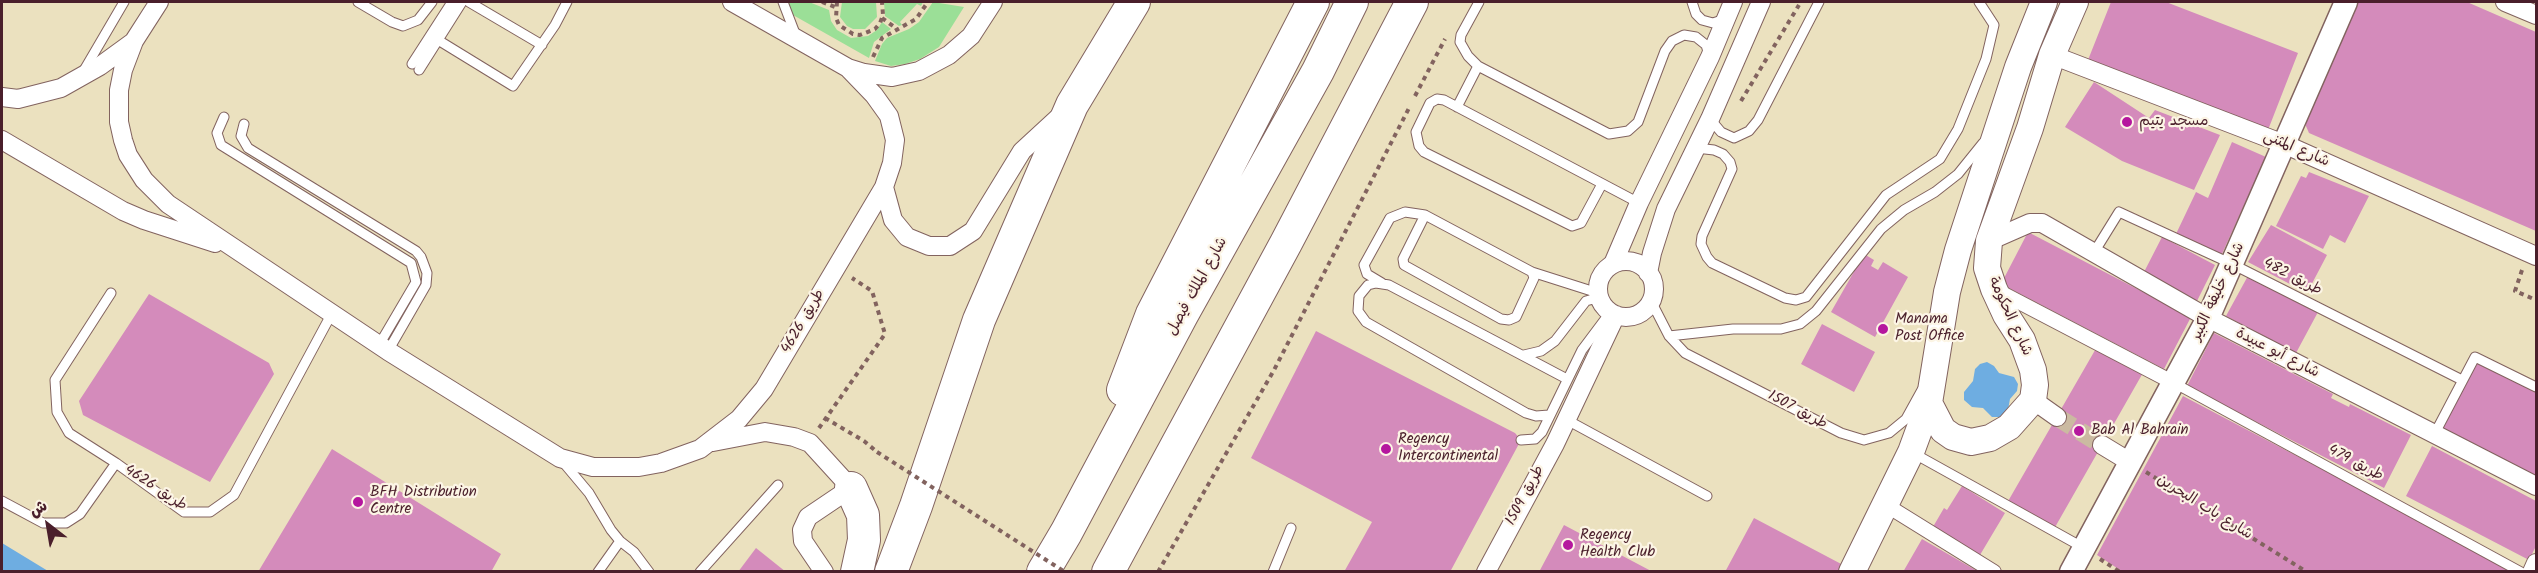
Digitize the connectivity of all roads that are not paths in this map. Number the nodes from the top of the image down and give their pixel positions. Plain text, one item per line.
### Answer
1 (124, 2) edge
2 (159, 2) edge
3 (358, 2) edge
4 (432, 2) edge
5 (452, 2) edge
6 (462, 2) edge
7 (469, 2) edge
8 (567, 2) edge
9 (732, 2) edge
10 (783, 2) edge
11 (993, 2) edge
12 (1134, 2) edge
13 (1313, 2) edge
14 (1352, 2) edge
15 (1412, 2) edge
16 (1479, 2) edge
17 (1692, 2) edge
18 (1733, 2) edge
19 (1761, 2) edge
20 (1819, 2) edge
21 (1979, 2) edge
22 (2023, 2) edge
23 (2044, 2) edge
24 (2075, 2) edge
25 (2346, 2) edge
26 (2505, 2) edge
27 (2536, 15) edge
28 (1725, 19) junction
29 (797, 38) junction
30 (438, 40) junction
31 (134, 41) junction
32 (542, 45) junction
33 (2052, 55) junction
34 (1710, 57) junction
35 (1478, 66) junction
36 (2018, 67) junction
37 (848, 68) junction
38 (79, 78) junction
39 (2, 97) edge
40 (1072, 105) junction
41 (1457, 107) junction
42 (2004, 111) junction
43 (224, 117) dead end
44 (244, 124) dead end
45 (1716, 126) junction
46 (2, 140) edge
47 (2284, 144) junction
48 (1696, 148) junction
49 (1602, 184) junction
50 (884, 187) junction
51 (1639, 203) junction
52 (1425, 215) junction
53 (1989, 241) junction
54 (231, 248) junction
55 (2093, 254) junction
56 (2532, 254) edge
57 (1613, 264) junction
58 (2232, 264) junction
59 (1532, 272) junction
60 (1648, 273) junction
61 (1382, 283) junction
62 (1994, 289) junction
63 (111, 293) dead end
64 (1651, 301) junction
65 (1609, 307) junction
66 (332, 314) junction
67 (2208, 318) junction
68 (1669, 336) junction
69 (384, 348) junction
70 (1524, 355) junction
71 (1936, 358) junction
72 (1567, 379) junction
73 (2462, 380) junction
74 (2174, 384) junction
75 (2536, 387) edge
76 (2033, 400) junction
77 (1929, 403) junction
78 (1549, 415) junction
79 (2057, 417) tunnel mouth
80 (1566, 420) junction
81 (2434, 435) junction
82 (1521, 440) dead end
83 (709, 443) junction
84 (2102, 445) tunnel mouth
85 (1911, 452) junction
86 (560, 458) junction
87 (2130, 462) junction
88 (116, 463) junction
89 (778, 485) dead end
90 (2536, 486) edge
91 (851, 488) junction
92 (1707, 496) dead end
93 (2, 501) edge
94 (1886, 505) junction
95 (1291, 528) dead end
96 (1066, 533) junction
97 (620, 541) junction
98 (2084, 548) junction
99 (2536, 563) edge
100 (598, 572) edge
101 (649, 572) edge
102 (700, 572) edge
103 (824, 572) edge
104 (857, 572) edge
105 (891, 572) edge
106 (1043, 572) edge
107 (1108, 572) edge
108 (1273, 572) edge
109 (1486, 572) edge
110 (1852, 572) edge
111 (1994, 572) edge
112 (2071, 572) edge
113 (2522, 572) edge
114 (2532, 572) edge

1 - 38 lane
2 - 31 street, طريق 4626
3 - 4 lane
5 - 30 lane
6 - 30 lane
7 - 32 lane
8 - 32 lane
9 - 29 street, طريق 4626
10 - 29 lane
11 - 37 street, طريق 4626
12 - 40 highway
13 - 96 highway
14 - 96 highway, شارع الملك فيصل
15 - 107 highway
16 - 35 lane
17 - 28 lane
18 - 28 street
19 - 45 street
20 - 45 lane
21 - 48 lane
22 - 36 main road
23 - 36 main road
24 - 33 main road, شارع الحكومة
25 - 47 street, شارع خليفة الكبير
26 - 27 street
28 - 34 street
29 - 37 street, طريق 4626
30 - 32 lane
31 - 38 street, طريق 4626
31 - 54 street, طريق 4626
33 - 47 street, شارع المثنى
33 - 53 main road, شارع الحكومة
34 - 35 lane
34 - 51 street
35 - 41 lane
36 - 42 main road
37 - 50 street, طريق 4626
38 - 39 street, طريق 4626
40 - 50 street
40 - 105 highway
41 - 49 lane
41 - 49 lane
42 - 68 lane
42 - 71 main road
43 - 69 lane
44 - 69 lane
45 - 48 street
46 - 54 street, طريق 4626
47 - 56 street, شارع المثنى
47 - 58 street, شارع خليفة الكبير
48 - 60 street
49 - 51 lane
50 - 83 street, طريق 4626
51 - 57 street
52 - 59 lane
52 - 59 lane
52 - 61 lane
53 - 55 street, شارع أبو عبيدة
53 - 62 main road, شارع الحكومة
54 - 66 street, طريق 4626
55 - 58 lane, طريق 482
55 - 67 street, شارع أبو عبيدة
57 - 60 street
57 - 65 street
58 - 67 street, شارع خليفة الكبير
58 - 73 lane, طريق 482
59 - 65 lane
60 - 64 street
61 - 70 lane
61 - 78 lane
62 - 74 street
62 - 76 main road, شارع الحكومة
63 - 88 lane, طريق 4626
64 - 65 street
64 - 68 lane, طريق 1507
65 - 70 lane
65 - 72 lane
65 - 80 street, طريق 1509
66 - 69 street, طريق 4626
66 - 88 lane, طريق 4626
67 - 74 street, شارع خليفة الكبير
67 - 81 street, شارع أبو عبيدة
68 - 71 lane, طريق 1507
69 - 86 street, طريق 4626
70 - 72 lane
71 - 77 main road
72 - 78 lane
73 - 75 lane
73 - 81 lane
74 - 87 street, شارع خليفة الكبير
74 - 113 lane, طريق 479
76 - 77 main road
76 - 79 street
77 - 85 main road
78 - 82 lane
80 - 92 lane
80 - 109 street, طريق 1509
81 - 90 street, شارع أبو عبيدة
83 - 86 street, طريق 4626
83 - 91 street, طريق 4626
84 - 87 street
85 - 94 main road
85 - 98 lane
86 - 97 lane
87 - 98 street, شارع خليفة الكبير
88 - 93 lane
89 - 102 lane
91 - 103 street
91 - 104 highway
94 - 110 main road
94 - 111 street
95 - 108 lane
96 - 106 highway, شارع الملك فيصل
97 - 100 lane
97 - 101 lane
98 - 112 street, شارع خليفة الكبير
99 - 114 street

